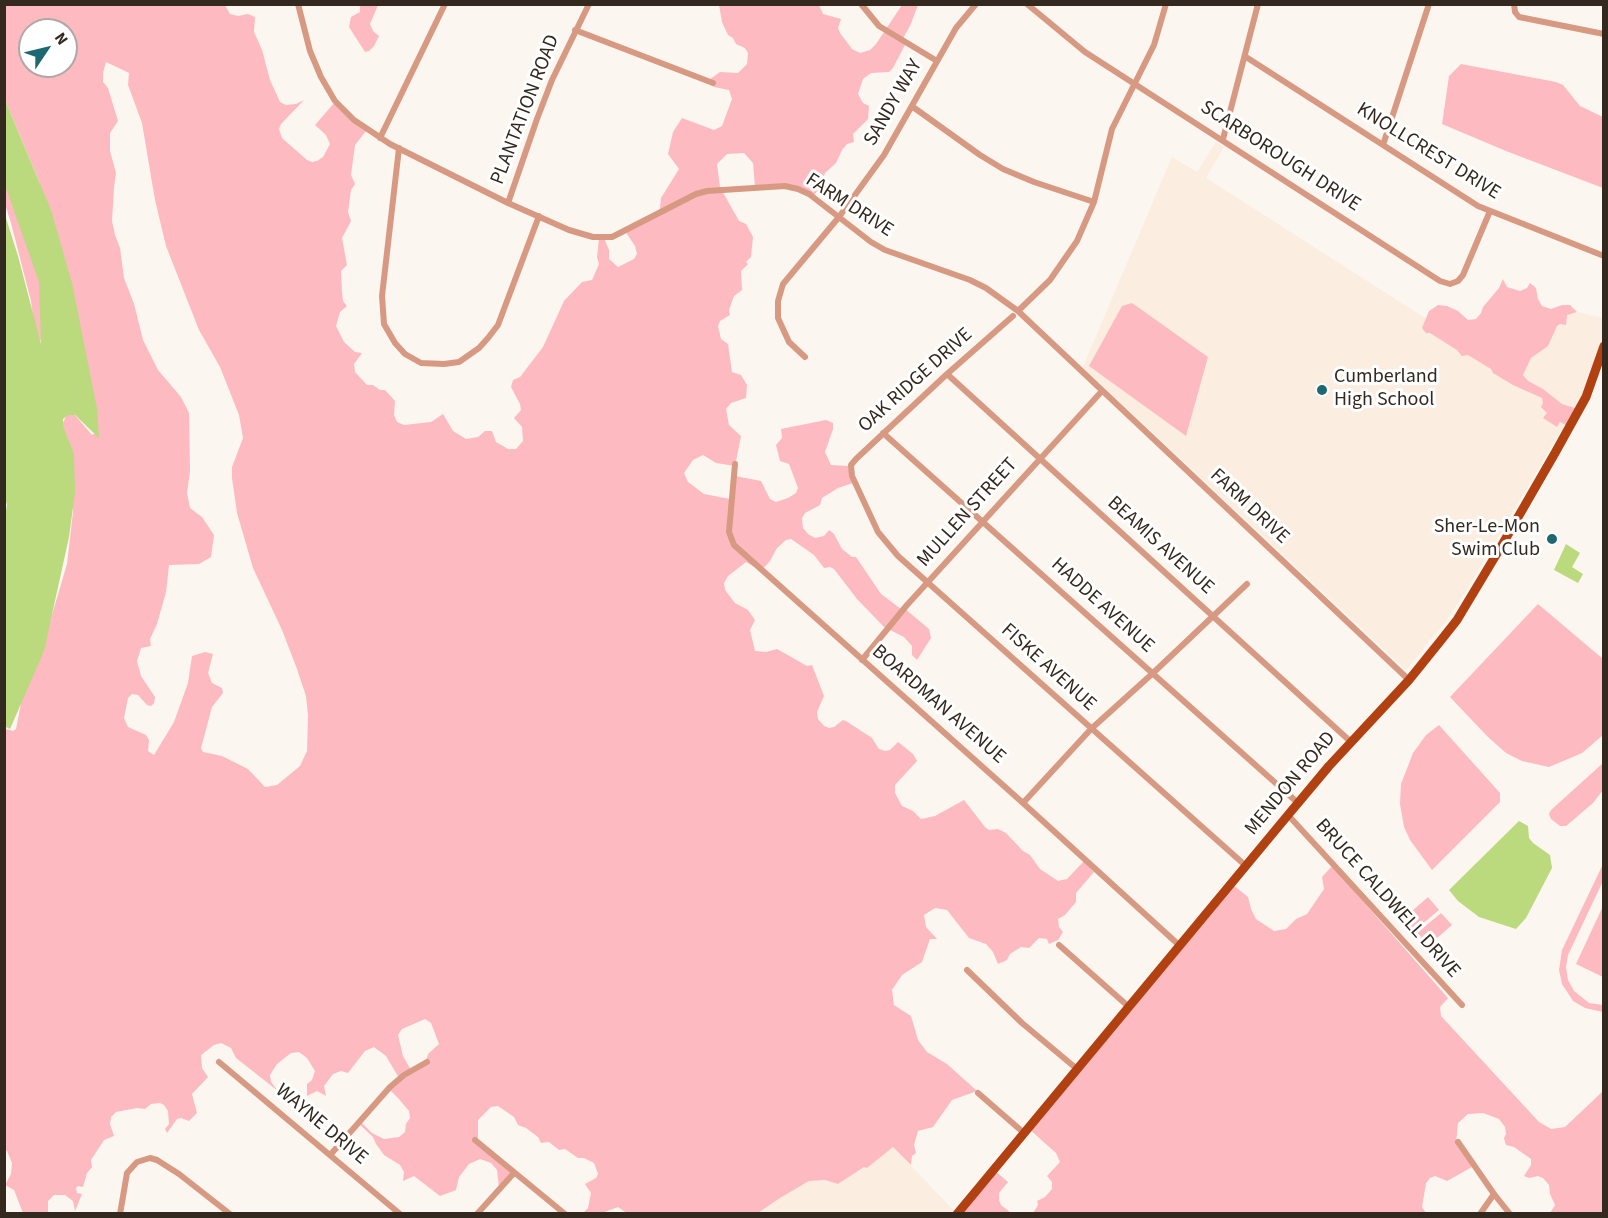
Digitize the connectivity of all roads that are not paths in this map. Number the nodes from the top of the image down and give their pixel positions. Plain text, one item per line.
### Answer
1 (298, 4) edge
2 (445, 4) edge
3 (589, 4) edge
4 (861, 4) edge
5 (976, 4) edge
6 (1026, 4) edge
7 (1166, 4) edge
8 (1258, 4) edge
9 (1429, 4) edge
10 (1514, 4) edge
11 (575, 30) junction
12 (1604, 34) edge
13 (1246, 57) junction
14 (937, 61) junction
15 (713, 83) dead end
16 (1134, 83) junction
17 (913, 107) junction
18 (380, 138) junction
19 (1223, 139) junction
20 (1383, 145) junction
21 (399, 148) junction
22 (1094, 202) junction
23 (508, 203) junction
24 (1490, 211) junction
25 (539, 216) junction
26 (839, 217) junction
27 (1604, 256) edge
28 (1016, 314) junction
29 (1604, 346) edge
30 (805, 357) dead end
31 (947, 374) junction
32 (1102, 391) junction
33 (883, 434) junction
34 (1039, 459) junction
35 (735, 464) dead end
36 (852, 476) joint
37 (983, 522) junction
38 (928, 582) junction
39 (1247, 584) dead end
40 (1213, 616) junction
41 (862, 660) junction
42 (1152, 674) junction
43 (1409, 680) junction
44 (1090, 729) junction
45 (1351, 742) junction
46 (1023, 803) junction
47 (1298, 803) junction
48 (1288, 815) junction
49 (1246, 866) junction
50 (1059, 945) dead end
51 (1180, 946) junction
52 (967, 970) dead end
53 (1462, 1005) dead end
54 (1129, 1007) junction
55 (219, 1062) dead end
56 (427, 1062) dead end
57 (1077, 1069) junction
58 (978, 1093) dead end
59 (1024, 1133) junction
60 (475, 1140) dead end
61 (1458, 1142) dead end
62 (331, 1154) junction
63 (514, 1173) junction
64 (1494, 1194) junction
65 (120, 1214) edge
66 (230, 1214) edge
67 (400, 1214) edge
68 (477, 1214) edge
69 (565, 1214) edge
70 (957, 1214) edge
71 (1480, 1214) edge
72 (1510, 1214) edge

1 - 18 street, FARM DRIVE
2 - 18 street
3 - 11 street, PLANTATION ROAD
4 - 14 street
5 - 14 street, SANDY WAY
6 - 16 street, SCARBOROUGH DRIVE
7 - 16 street, OAK RIDGE DRIVE
8 - 13 street
9 - 20 street
10 - 12 street
11 - 15 street
11 - 23 street, PLANTATION ROAD
13 - 19 street
13 - 20 street, KNOLLCREST DRIVE
14 - 17 street, SANDY WAY
16 - 19 street, SCARBOROUGH DRIVE
16 - 22 street, OAK RIDGE DRIVE
17 - 22 street
17 - 26 street, SANDY WAY
18 - 21 street, FARM DRIVE
19 - 24 street, SCARBOROUGH DRIVE
20 - 24 street, KNOLLCREST DRIVE
21 - 23 street, FARM DRIVE
21 - 25 street
22 - 28 street, OAK RIDGE DRIVE
23 - 25 street, FARM DRIVE
24 - 27 street, KNOLLCREST DRIVE
25 - 26 street, FARM DRIVE
26 - 28 street, FARM DRIVE
26 - 30 street, SANDY WAY
28 - 31 street, OAK RIDGE DRIVE
28 - 32 street, FARM DRIVE
29 - 43 main road, MENDON ROAD
31 - 33 street, OAK RIDGE DRIVE
31 - 34 street, BEAMIS AVENUE
32 - 34 street, MULLEN STREET
32 - 43 street, FARM DRIVE
33 - 36 street, OAK RIDGE DRIVE
33 - 37 street, HADDE AVENUE
34 - 37 street, MULLEN STREET
34 - 40 street, BEAMIS AVENUE
35 - 41 street, BOARDMAN AVENUE
36 - 38 street, FISKE AVENUE
37 - 38 street, MULLEN STREET
37 - 42 street, HADDE AVENUE
38 - 41 street, MULLEN STREET
38 - 44 street, FISKE AVENUE
39 - 40 street
40 - 42 street
40 - 45 street, BEAMIS AVENUE
41 - 46 street, BOARDMAN AVENUE
42 - 44 street
42 - 47 street, HADDE AVENUE
43 - 45 main road, MENDON ROAD
44 - 46 street
44 - 49 street, FISKE AVENUE
45 - 47 main road, MENDON ROAD
46 - 51 street, BOARDMAN AVENUE
47 - 48 main road, MENDON ROAD
48 - 49 main road, MENDON ROAD
48 - 53 street, BRUCE CALDWELL DRIVE
49 - 51 main road, MENDON ROAD
50 - 54 street
51 - 54 main road, MENDON ROAD
52 - 57 street
54 - 57 main road, MENDON ROAD
55 - 62 street, WAYNE DRIVE
56 - 62 street
57 - 59 main road, MENDON ROAD
58 - 59 street
59 - 70 main road, MENDON ROAD
60 - 63 street
61 - 64 street
62 - 67 street, WAYNE DRIVE
63 - 68 street
63 - 69 street
64 - 71 street
64 - 72 street
65 - 66 street

